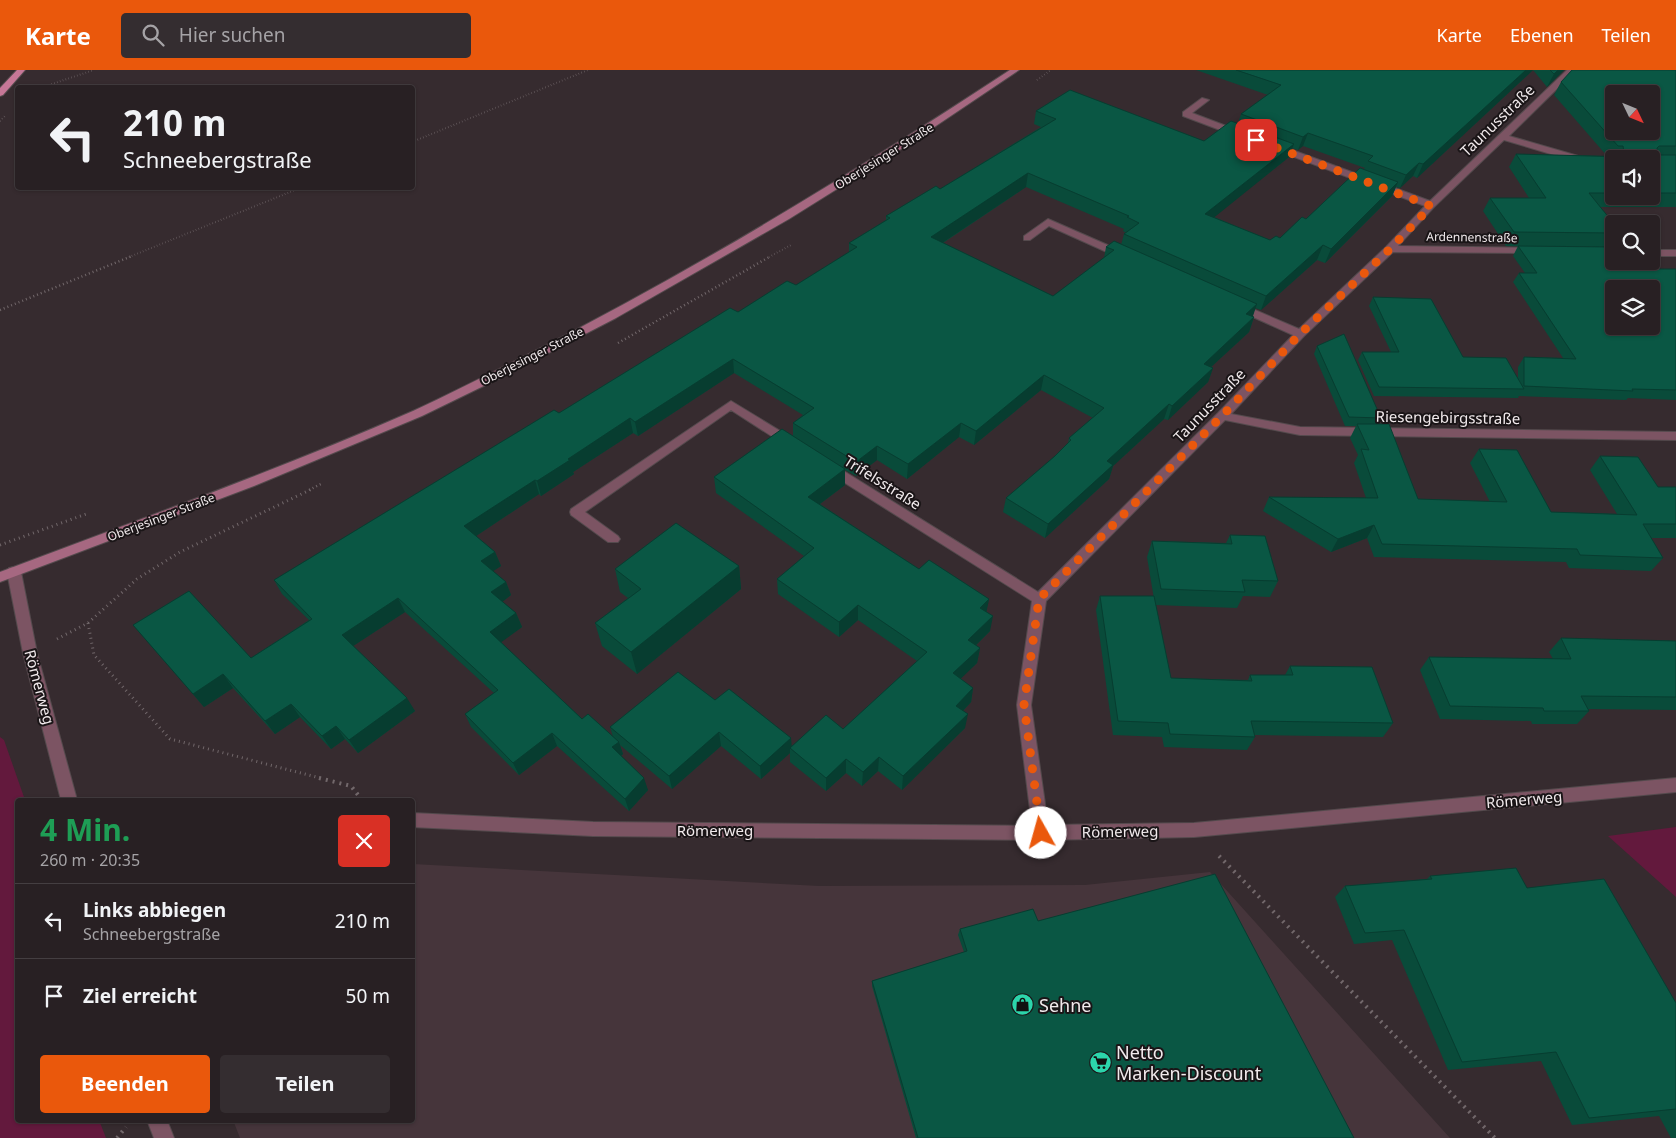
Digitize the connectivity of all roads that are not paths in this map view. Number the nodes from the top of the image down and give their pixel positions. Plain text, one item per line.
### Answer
1 (21, 70) edge
2 (1015, 70) edge
3 (1572, 70) edge
4 (0, 93) edge
5 (1205, 100) dead end
6 (1504, 137) junction
7 (1249, 138) edge
8 (1268, 144) edge
9 (1605, 164) edge
10 (1431, 206) junction
11 (1027, 238) dead end
12 (1390, 249) junction
13 (1546, 251) edge
14 (1660, 253) edge
15 (1676, 253) edge
16 (1138, 262) edge
17 (1228, 302) edge
18 (1300, 334) junction
19 (1222, 416) junction
20 (1676, 436) edge
21 (798, 447) edge
22 (823, 463) edge
23 (613, 539) dead end
24 (14, 572) junction
25 (0, 577) edge
26 (1039, 599) junction
27 (1676, 785) edge
28 (69, 798) edge
29 (415, 820) edge
30 (1041, 833) junction
31 (158, 1123) edge
32 (164, 1138) edge

1 - 4 main road
2 - 24 main road, Oberjesinger Straße
3 - 6 street, Taunusstraße
5 - 7 street
6 - 9 street
6 - 10 street, Taunusstraße
8 - 10 street
10 - 12 street, Taunusstraße
11 - 16 street
12 - 13 street, Ardennenstraße
12 - 18 street, Taunusstraße
14 - 15 street
17 - 18 street
18 - 19 street, Taunusstraße
19 - 20 street, Riesengebirgsstraße
19 - 26 street, Taunusstraße
21 - 23 street
22 - 26 street, Trifelsstraße
24 - 25 main road, Oberjesinger Straße
24 - 28 street, Römerweg
26 - 30 street
27 - 30 street, Römerweg
29 - 30 street, Römerweg
31 - 32 street

